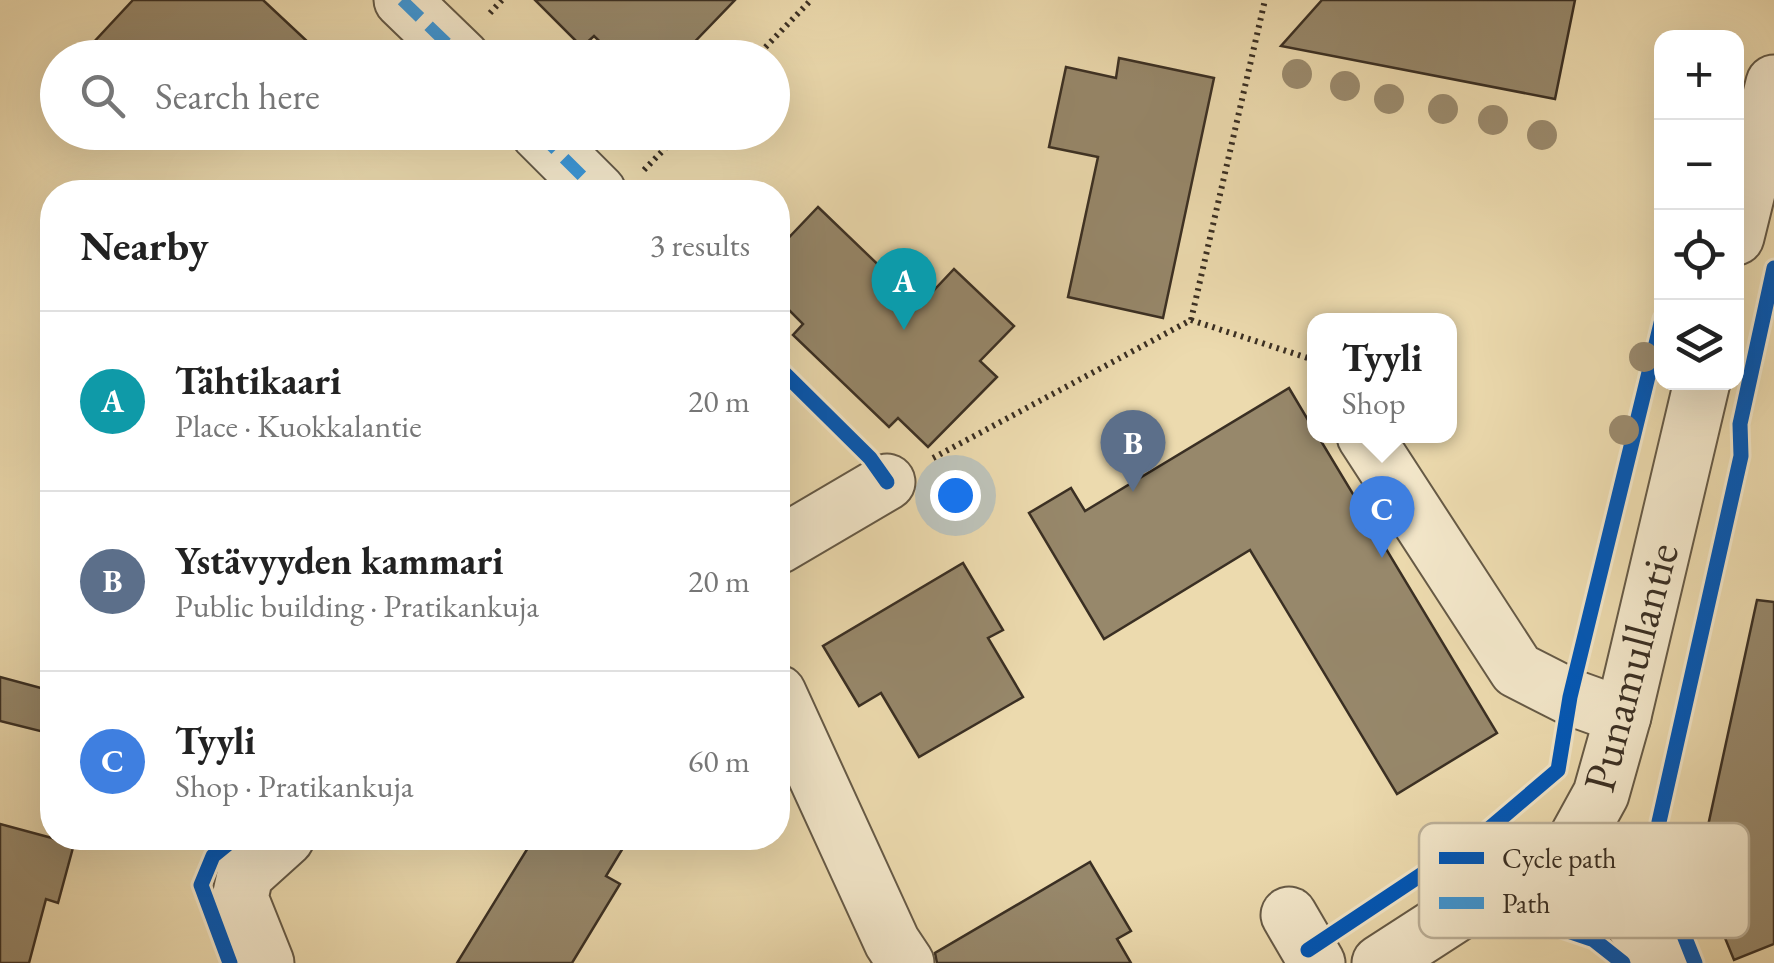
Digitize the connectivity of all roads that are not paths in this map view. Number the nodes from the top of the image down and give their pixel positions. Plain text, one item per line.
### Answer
1 (402, 0) edge
2 (443, 40) edge
3 (1774, 83) edge
4 (564, 150) edge
5 (607, 180) edge
6 (1743, 210) edge
7 (1700, 390) edge
8 (1369, 443) edge
9 (887, 482) road end
10 (790, 539) edge
11 (1623, 716) junction
12 (790, 720) edge
13 (1585, 823) edge
14 (273, 850) edge
15 (1289, 915) dead end
16 (1419, 938) edge
17 (1645, 938) edge
18 (266, 963) edge
19 (906, 963) edge
20 (1317, 963) edge
21 (1380, 963) edge
22 (1664, 963) edge

1 - 2 street
3 - 6 street
4 - 5 street
7 - 11 street, Punamullantie
8 - 11 street
9 - 10 street
11 - 13 street, Punamullantie
12 - 19 street
14 - 18 street
15 - 20 street
16 - 21 street, Punamullantie
17 - 22 street

